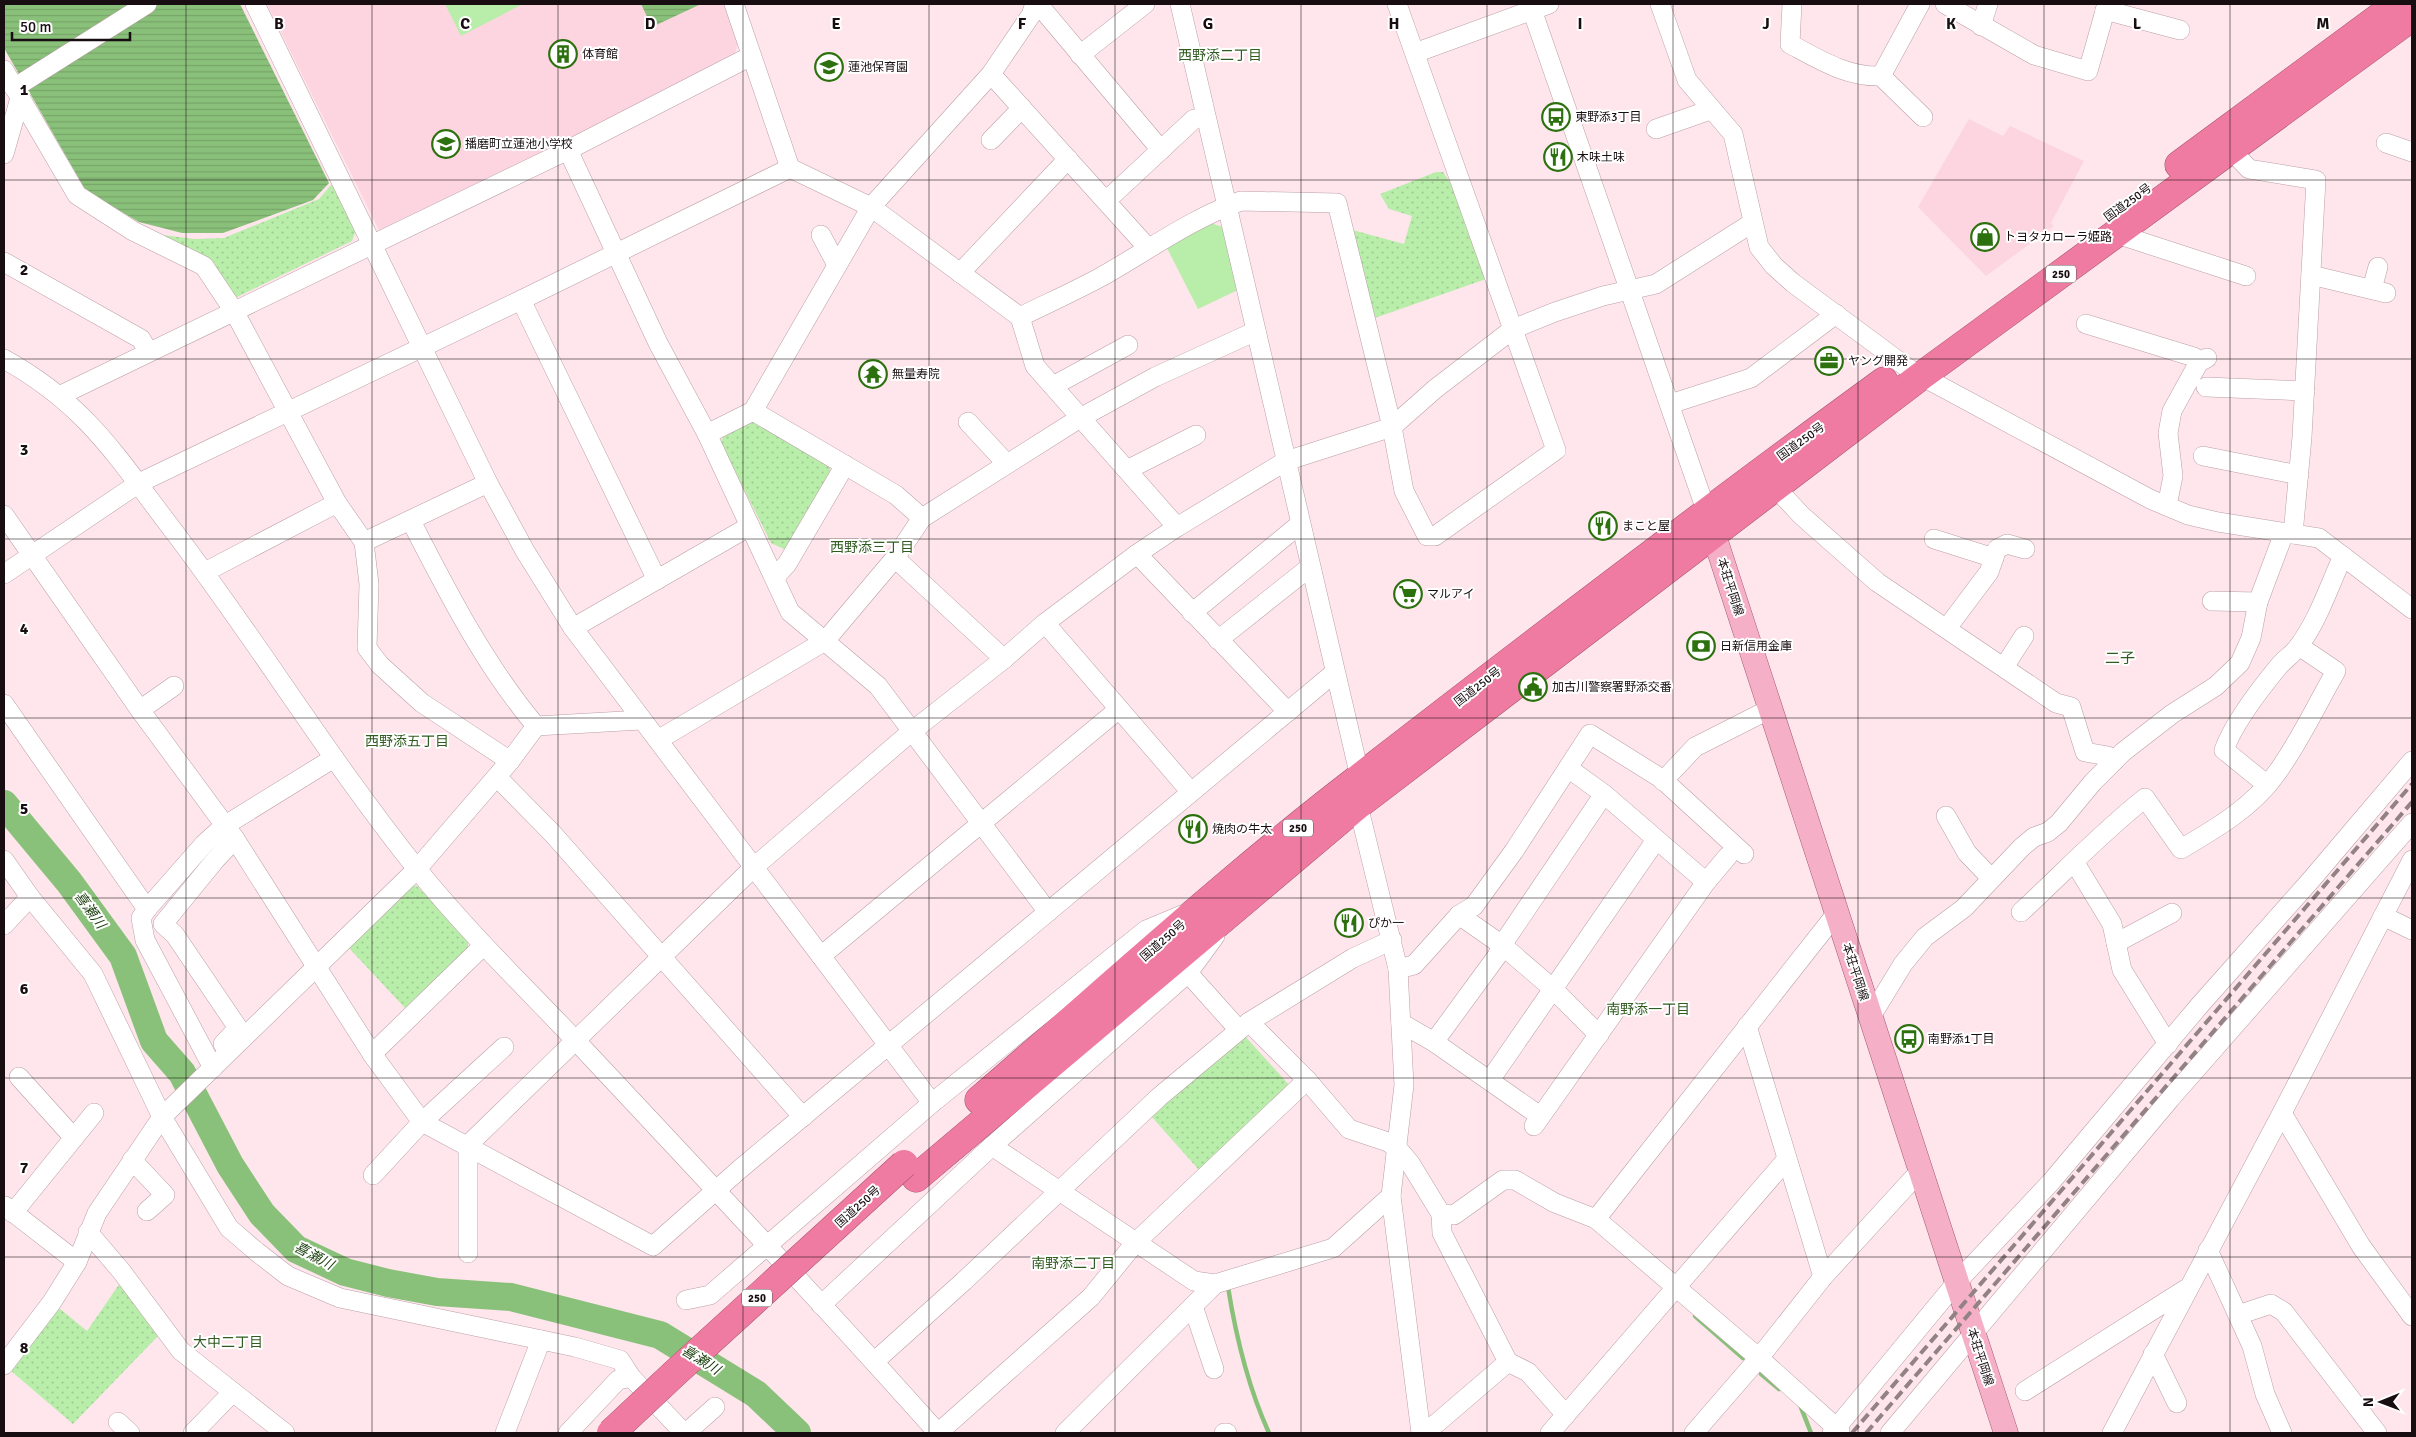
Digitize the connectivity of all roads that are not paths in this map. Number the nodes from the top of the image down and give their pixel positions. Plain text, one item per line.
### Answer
1 (147, 4) edge
2 (255, 4) edge
3 (734, 4) edge
4 (1036, 4) edge
5 (1145, 4) edge
6 (1180, 4) edge
7 (1397, 4) edge
8 (1660, 4) edge
9 (1792, 4) edge
10 (1920, 4) edge
11 (1945, 4) edge
12 (1988, 4) edge
13 (2397, 4) edge
14 (1537, 6) edge
15 (2106, 7) edge
16 (2412, 17) edge
17 (1981, 26) junction
18 (2180, 30) dead end
19 (1415, 53) junction
20 (1080, 55) junction
21 (751, 56) junction
22 (4, 70) edge
23 (991, 74) junction
24 (1881, 76) junction
25 (17, 93) junction
26 (1022, 108) junction
27 (1710, 110) junction
28 (1206, 117) junction
29 (1923, 117) dead end
30 (1656, 129) dead end
31 (991, 140) dead end
32 (2386, 143) dead end
33 (568, 150) junction
34 (1161, 150) junction
35 (2231, 150) junction
36 (2412, 152) edge
37 (4, 154) edge
38 (1068, 159) junction
39 (790, 168) junction
40 (1106, 201) junction
41 (1227, 206) junction
42 (871, 207) junction
43 (1752, 223) junction
44 (2117, 234) junction
45 (372, 244) junction
46 (821, 245) dead end
47 (1148, 248) junction
48 (616, 252) junction
49 (4, 262) edge
50 (837, 265) junction
51 (2378, 267) dead end
52 (960, 273) junction
53 (2311, 275) junction
54 (2246, 276) dead end
55 (1631, 289) junction
56 (521, 300) junction
57 (234, 311) junction
58 (1836, 314) junction
59 (1020, 317) junction
60 (2086, 324) dead end
61 (1514, 329) junction
62 (1256, 331) junction
63 (1128, 345) dead end
64 (422, 347) junction
65 (148, 351) junction
66 (4, 359) edge
67 (1913, 371) junction
68 (1053, 386) junction
69 (2206, 387) dead end
70 (2305, 391) junction
71 (60, 395) junction
72 (1670, 404) junction
73 (287, 411) junction
74 (753, 411) junction
75 (1080, 418) junction
76 (968, 422) dead end
77 (1392, 427) junction
78 (707, 434) junction
79 (1196, 435) dead end
80 (2203, 456) dead end
81 (1286, 461) junction
82 (1007, 464) junction
83 (845, 465) junction
84 (1127, 470) junction
85 (2299, 475) junction
86 (138, 483) junction
87 (488, 483) junction
88 (1776, 488) junction
89 (337, 503) junction
90 (2167, 506) junction
91 (4, 515) edge
92 (922, 518) junction
93 (411, 521) junction
94 (1710, 523) junction
95 (1300, 524) junction
96 (750, 526) junction
97 (1176, 527) junction
98 (2288, 534) junction
99 (1934, 539) dead end
100 (364, 542) junction
101 (2025, 549) dead end
102 (32, 554) junction
103 (1137, 554) junction
104 (2343, 556) junction
105 (896, 558) junction
106 (1994, 558) junction
107 (1310, 566) junction
108 (205, 572) junction
109 (4, 574) edge
110 (775, 577) junction
111 (657, 580) junction
112 (2212, 601) dead end
113 (2258, 602) junction
114 (2412, 609) edge
115 (1192, 613) junction
116 (1045, 623) junction
117 (573, 628) junction
118 (1947, 628) junction
119 (2024, 636) dead end
120 (1218, 640) junction
121 (825, 641) junction
122 (2299, 646) junction
123 (1004, 659) junction
124 (2004, 667) junction
125 (1334, 673) junction
126 (174, 686) dead end
127 (4, 704) edge
128 (1119, 709) junction
129 (1770, 709) junction
130 (140, 710) junction
131 (1288, 712) junction
132 (641, 720) junction
133 (536, 726) junction
134 (911, 732) junction
135 (658, 740) junction
136 (334, 758) junction
137 (510, 761) junction
138 (2114, 761) junction
139 (2412, 761) edge
140 (1568, 768) junction
141 (497, 776) junction
142 (1360, 776) junction
143 (1663, 781) junction
144 (2266, 784) junction
145 (1190, 791) junction
146 (1604, 794) junction
147 (1358, 805) junction
148 (1946, 816) dead end
149 (981, 823) junction
150 (2412, 823) edge
151 (230, 833) junction
152 (1656, 840) junction
153 (4, 860) edge
154 (2075, 863) junction
155 (2411, 866) edge
156 (754, 867) junction
157 (417, 869) junction
158 (1991, 878) junction
159 (1706, 882) junction
160 (30, 897) junction
161 (1204, 906) junction
162 (147, 909) junction
163 (1233, 910) junction
164 (1048, 912) junction
165 (2021, 912) dead end
166 (2172, 913) dead end
167 (1836, 914) junction
168 (1459, 915) junction
169 (2383, 916) junction
170 (163, 924) junction
171 (4, 925) edge
172 (2412, 930) edge
173 (144, 934) junction
174 (1392, 940) junction
175 (2116, 943) junction
176 (1502, 944) junction
177 (482, 946) junction
178 (821, 956) junction
179 (661, 957) junction
180 (315, 967) junction
181 (1398, 969) junction
182 (1188, 973) junction
183 (1552, 988) junction
184 (1870, 1018) junction
185 (1401, 1023) junction
186 (1244, 1026) junction
187 (1748, 1026) junction
188 (1599, 1035) junction
189 (576, 1040) junction
190 (1434, 1042) junction
191 (2168, 1044) junction
192 (504, 1046) dead end
193 (889, 1046) junction
194 (372, 1054) junction
195 (212, 1066) junction
196 (19, 1077) dead end
197 (1307, 1080) junction
198 (1490, 1080) junction
199 (932, 1104) junction
200 (94, 1112) dead end
201 (2282, 1112) junction
202 (162, 1117) junction
203 (803, 1117) junction
204 (422, 1122) junction
205 (74, 1138) junction
206 (468, 1146) junction
207 (992, 1146) junction
208 (1398, 1149) junction
209 (1787, 1159) junction
210 (132, 1160) junction
211 (910, 1171) junction
212 (1920, 1171) junction
213 (373, 1175) dead end
214 (716, 1190) junction
215 (1060, 1191) junction
216 (1391, 1196) junction
217 (9, 1210) edge
218 (147, 1211) dead end
219 (1440, 1214) junction
220 (1596, 1219) junction
221 (88, 1232) junction
222 (1135, 1243) junction
223 (767, 1246) junction
224 (2208, 1250) junction
225 (468, 1253) dead end
226 (77, 1262) junction
227 (1823, 1277) junction
228 (1956, 1283) junction
229 (1215, 1284) junction
230 (1677, 1286) junction
231 (2187, 1288) junction
232 (686, 1300) dead end
233 (821, 1305) junction
234 (1193, 1306) junction
235 (2238, 1315) junction
236 (2412, 1316) edge
237 (1973, 1335) junction
238 (541, 1340) junction
239 (2153, 1354) junction
240 (1759, 1358) junction
241 (875, 1362) junction
242 (1508, 1362) junction
243 (4, 1366) edge
244 (1214, 1369) dead end
245 (631, 1377) junction
246 (2025, 1391) dead end
247 (233, 1392) junction
248 (2177, 1403) dead end
249 (715, 1407) dead end
250 (1566, 1415) junction
251 (1836, 1431) edge
252 (193, 1433) edge
253 (285, 1433) edge
254 (505, 1433) edge
255 (568, 1433) edge
256 (612, 1433) edge
257 (637, 1433) edge
258 (685, 1433) edge
259 (938, 1433) edge
260 (1065, 1433) edge
261 (1550, 1433) edge
262 (1694, 1433) edge
263 (1890, 1433) edge
264 (2006, 1433) edge
265 (2112, 1433) edge
266 (2282, 1433) edge
267 (2377, 1433) edge

1 - 25 street
2 - 45 street
3 - 21 street
4 - 20 street
4 - 23 street
5 - 20 street
6 - 28 street
7 - 19 street
8 - 27 street
9 - 24 street
10 - 24 street
11 - 17 street
12 - 17 street
13 - 67 highway, 国道250号 / 250
14 - 19 street
14 - 55 street
15 - 17 street
15 - 18 street
16 - 35 highway, 国道250号 / 250
19 - 61 street
20 - 34 street
21 - 33 street
21 - 39 street
22 - 25 street
23 - 26 street
23 - 42 street
24 - 29 street
25 - 37 street
25 - 57 street
26 - 31 street
26 - 38 street
27 - 30 street
27 - 43 street
28 - 34 street
28 - 41 street
32 - 36 street
33 - 45 street
33 - 48 street
34 - 40 street
35 - 44 highway, 国道250号 / 250
35 - 53 street
38 - 40 street
38 - 52 street
39 - 42 street
39 - 48 street
40 - 47 street
41 - 47 street
41 - 62 street
41 - 77 street
42 - 50 street
42 - 52 street
43 - 55 street
43 - 58 street
44 - 54 street
44 - 67 highway, 国道250号 / 250
45 - 57 street
45 - 64 street
46 - 50 street
47 - 59 street
48 - 56 street
48 - 78 street
49 - 65 street
50 - 74 street
51 - 53 street
52 - 59 street
53 - 70 street
55 - 61 street
55 - 72 street
56 - 64 street
56 - 111 street
57 - 65 street
57 - 73 street
58 - 67 street
58 - 72 street
59 - 68 street
60 - 90 street
61 - 77 street
61 - 77 street
62 - 75 street
62 - 81 street
63 - 68 street
64 - 73 street
64 - 87 street
65 - 71 street
66 - 71 street
67 - 88 highway, 国道250号 / 250
67 - 90 street
67 - 94 highway, 国道250号 / 250
68 - 75 street
69 - 70 street
70 - 85 street
71 - 86 street
72 - 94 street
73 - 86 street
73 - 89 street
74 - 78 street
74 - 83 street
75 - 82 street
75 - 84 street
76 - 82 street
77 - 81 street
78 - 96 street
79 - 84 street
80 - 85 street
81 - 95 street
81 - 97 street
82 - 92 street
83 - 92 street
83 - 110 street
84 - 97 street
85 - 98 street
86 - 102 street
86 - 108 street
87 - 93 street
87 - 117 street
88 - 94 highway, 国道250号 / 250
88 - 118 street
89 - 100 street
89 - 108 street
90 - 98 street
91 - 102 street
92 - 105 street
93 - 100 street
93 - 133 street
94 - 129 main road, 本荘平岡線
94 - 142 highway, 国道250号 / 250
94 - 147 highway, 国道250号 / 250
95 - 107 street
95 - 115 street
96 - 110 street
96 - 111 street
97 - 103 street
98 - 104 street
98 - 113 street
99 - 106 street
100 - 137 street
101 - 106 street
102 - 109 street
102 - 130 street
103 - 115 street
103 - 116 street
104 - 114 street
104 - 122 street
105 - 121 street
105 - 123 street
106 - 118 street
107 - 120 street
107 - 125 street
108 - 136 street
110 - 121 street
111 - 117 street
112 - 113 street
113 - 138 street
115 - 120 street
116 - 123 street
116 - 128 street
117 - 132 street
118 - 124 street
119 - 124 street
120 - 131 street
121 - 134 street
121 - 135 street
122 - 144 street
122 - 144 street
123 - 134 street
124 - 138 street
125 - 131 street
125 - 142 street
126 - 130 street
127 - 162 street
128 - 145 street
128 - 149 street
129 - 143 street
129 - 167 main road, 本荘平岡線
130 - 151 street
131 - 145 street
132 - 133 street
132 - 135 street
133 - 137 street
134 - 149 street
134 - 156 street
135 - 156 street
136 - 151 street
136 - 157 street
137 - 141 street
138 - 158 street
139 - 191 street
140 - 143 street
140 - 146 street
140 - 168 street
141 - 157 street
141 - 179 street
142 - 147 street
142 - 161 highway, 国道250号 / 250
143 - 159 street
144 - 154 street
145 - 164 street
146 - 152 street
146 - 176 street
147 - 163 highway, 国道250号 / 250
147 - 174 street
148 - 158 street
149 - 164 street
149 - 178 street
150 - 237 street
151 - 162 street
151 - 170 street
151 - 180 street
152 - 159 street
152 - 183 street
153 - 160 street
154 - 165 street
154 - 175 street
155 - 169 street
156 - 178 street
156 - 179 street
157 - 177 street
157 - 180 street
158 - 184 street
159 - 188 street
160 - 171 street
160 - 202 street
161 - 199 street
161 - 211 highway, 国道250号 / 250
162 - 173 street
163 - 182 street
163 - 211 highway, 国道250号 / 250
164 - 193 street
166 - 175 street
167 - 184 main road, 本荘平岡線
167 - 187 street
168 - 176 street
168 - 181 street
169 - 172 street
169 - 201 street
170 - 173 street
170 - 195 street
173 - 195 street
174 - 181 street
174 - 186 street
175 - 191 street
176 - 183 street
176 - 190 street
177 - 189 street
177 - 194 street
178 - 193 street
179 - 189 street
179 - 203 street
180 - 194 street
180 - 195 street
181 - 185 street
182 - 186 street
182 - 207 street
183 - 188 street
183 - 198 street
184 - 212 main road, 本荘平岡線
185 - 190 street
185 - 208 street
186 - 197 street
186 - 215 street
187 - 209 street
187 - 220 street
188 - 198 street
189 - 206 street
189 - 214 street
190 - 198 street
191 - 228 street
192 - 204 street
193 - 199 street
193 - 203 street
194 - 204 street
195 - 202 street
196 - 205 street
197 - 208 street
197 - 222 street
199 - 223 street
200 - 205 street
201 - 224 street
201 - 236 street
202 - 210 street
202 - 238 street
203 - 214 street
204 - 206 street
204 - 213 street
205 - 217 street
206 - 214 street
206 - 225 street
207 - 215 street
207 - 233 street
208 - 216 street
208 - 219 street
209 - 227 street
209 - 230 street
210 - 218 street
210 - 221 street
211 - 256 highway, 国道250号 / 250, bridge
211 - 257 highway, 国道250号 / 250
212 - 227 street
212 - 228 main road, 本荘平岡線
214 - 223 street
215 - 222 street
215 - 241 street
216 - 229 street
216 - 242 street
217 - 226 street
219 - 220 street
219 - 242 street
220 - 230 street
221 - 226 street
221 - 247 street
222 - 229 street
222 - 259 street
223 - 232 street
223 - 233 street
224 - 231 street
224 - 235 street
226 - 243 street
227 - 240 street
228 - 237 main road, 本荘平岡線
228 - 251 street
229 - 234 street
230 - 240 street
230 - 250 street
231 - 239 street
231 - 246 street
233 - 241 street
234 - 244 street
234 - 260 street
235 - 266 street
235 - 267 street
237 - 263 street
237 - 264 main road, 本荘平岡線
238 - 245 street
238 - 254 street
239 - 248 street
239 - 265 street
240 - 251 street
240 - 262 street
241 - 259 street
242 - 250 street
245 - 255 street
245 - 258 street
247 - 252 street
247 - 253 street
249 - 258 street
250 - 261 street

